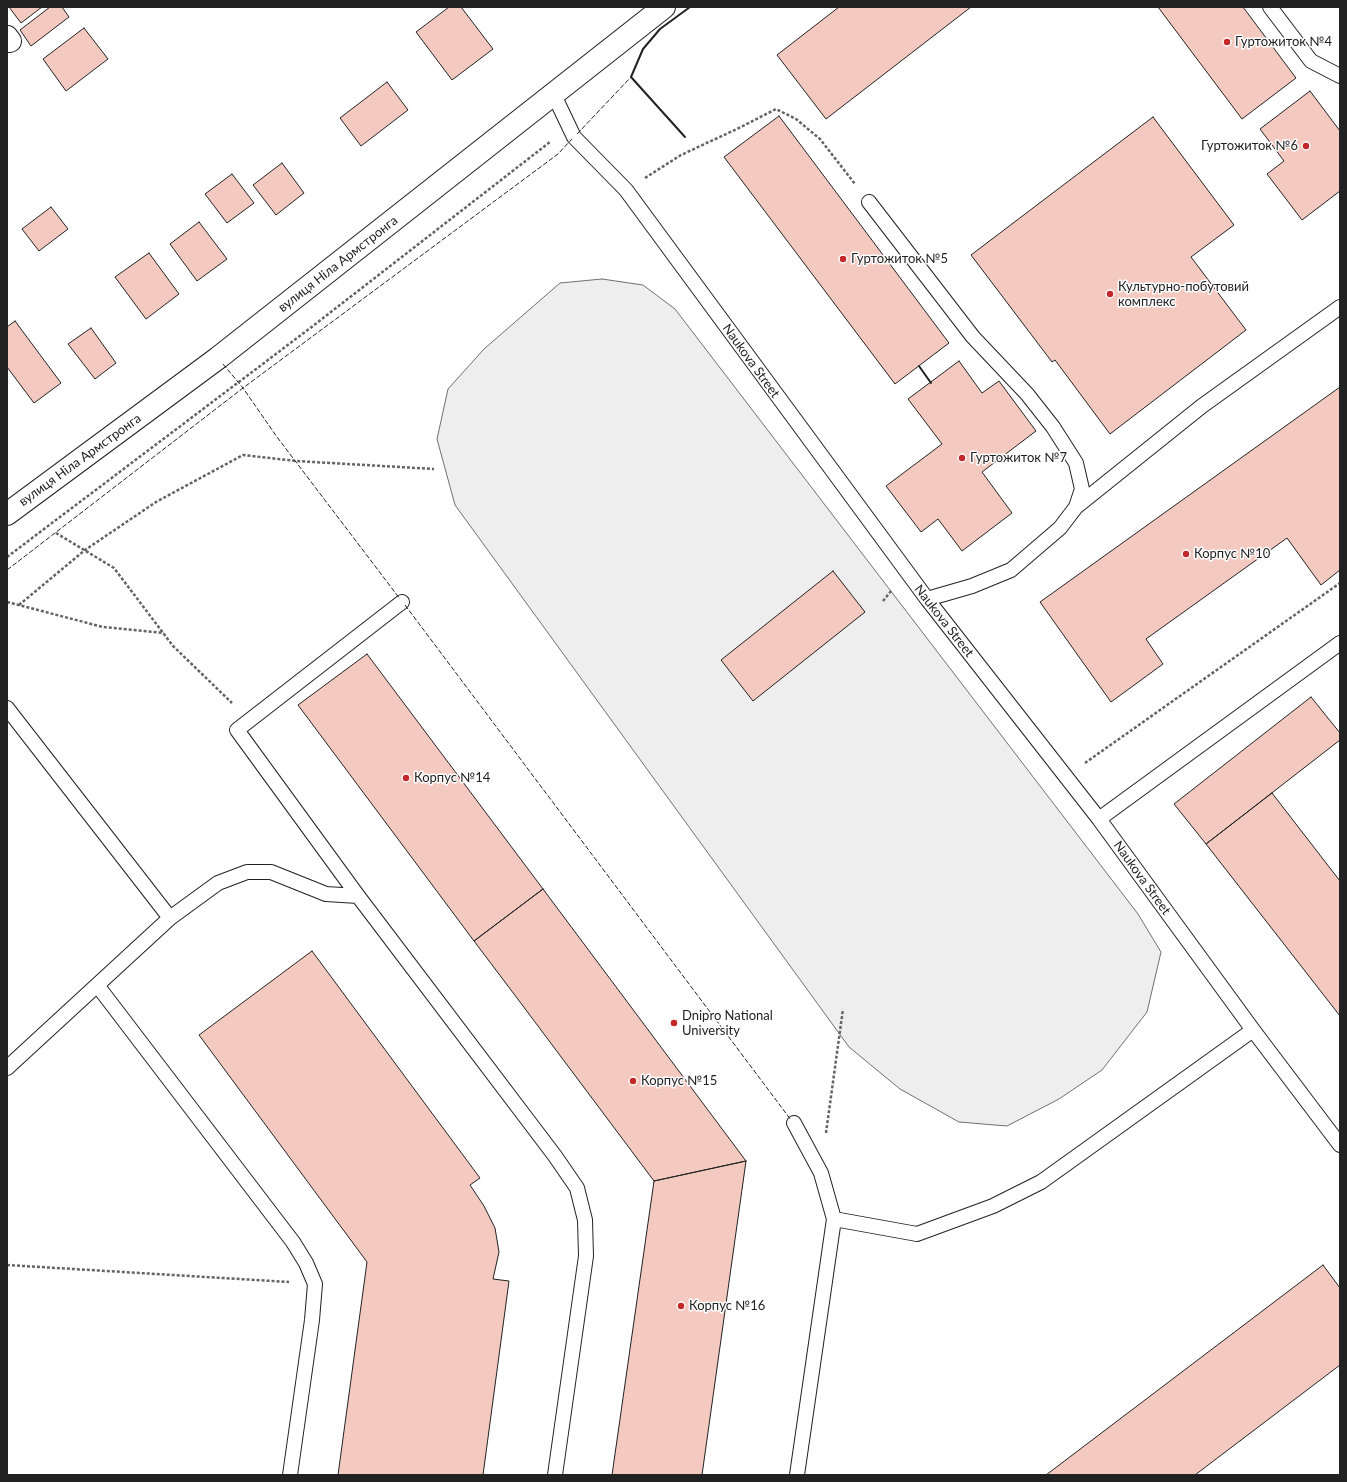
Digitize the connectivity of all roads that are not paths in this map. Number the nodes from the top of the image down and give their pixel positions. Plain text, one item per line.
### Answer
1 (664, 7) edge
2 (1270, 7) edge
3 (1340, 76) edge
4 (554, 95) junction
5 (869, 202) road end
6 (1340, 307) edge
7 (1076, 507) junction
8 (7, 514) edge
9 (927, 599) junction
10 (402, 602) dead end
11 (1340, 643) edge
12 (7, 708) edge
13 (1099, 819) junction
14 (358, 896) junction
15 (170, 918) junction
16 (97, 985) junction
17 (1253, 1030) junction
18 (7, 1068) edge
19 (794, 1123) dead end
20 (1340, 1145) edge
21 (834, 1218) junction
22 (290, 1475) edge
23 (555, 1475) edge
24 (797, 1475) edge

1 - 4 street, вулиця Ніла Армстронга
2 - 3 lane
4 - 8 street, вулиця Ніла Армстронга
4 - 9 lane, Naukova Street
5 - 7 lane
6 - 7 lane
7 - 9 lane
9 - 13 lane, Naukova Street
10 - 14 lane
11 - 13 lane
12 - 15 lane
13 - 17 lane, Naukova Street
14 - 15 lane
14 - 23 lane
15 - 16 lane
16 - 18 lane
16 - 22 lane
17 - 20 lane, Naukova Street
17 - 21 lane
19 - 21 lane
21 - 24 lane

